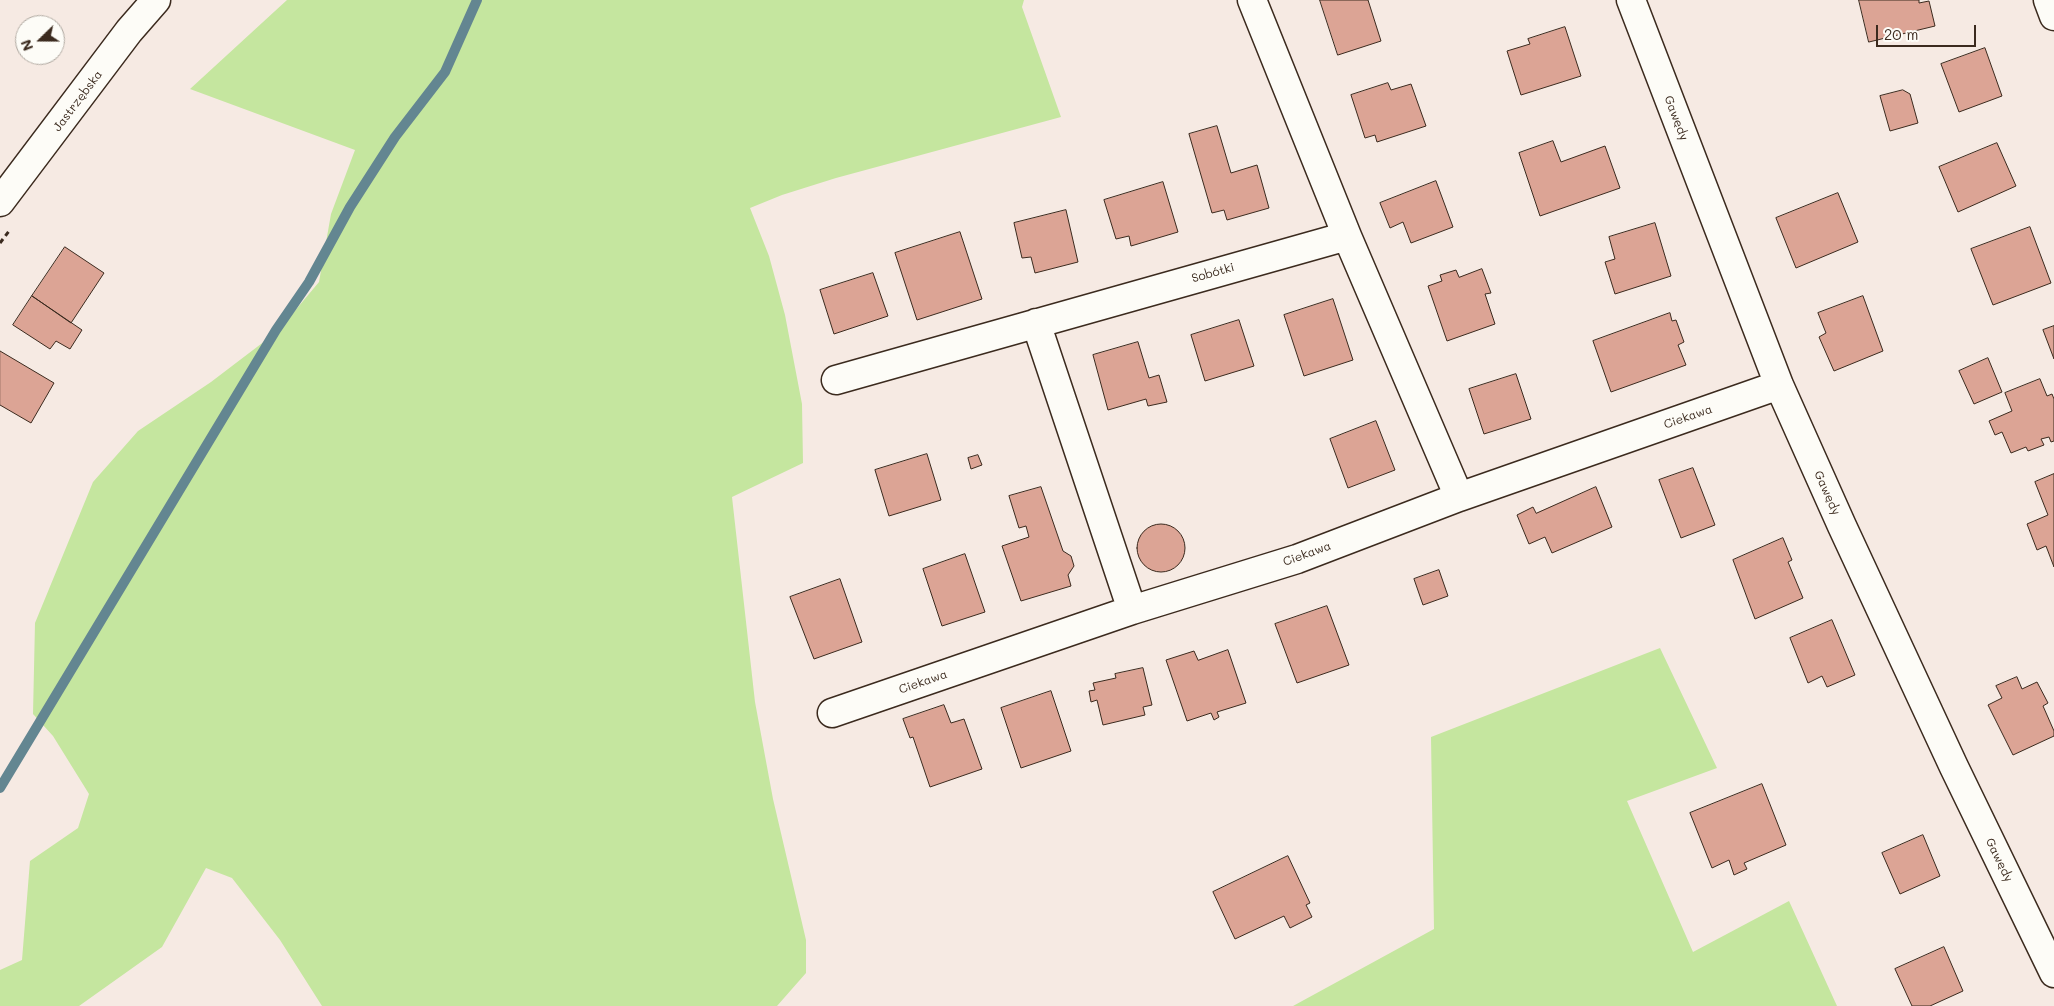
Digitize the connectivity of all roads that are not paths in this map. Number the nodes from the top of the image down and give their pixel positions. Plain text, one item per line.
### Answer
1 (156, 0) edge
2 (1252, 0) edge
3 (1631, 0) edge
4 (2048, 0) edge
5 (2054, 16) edge
6 (0, 202) edge
7 (1347, 236) junction
8 (1036, 323) junction
9 (836, 380) dead end
10 (1780, 385) junction
11 (1459, 497) junction
12 (1132, 610) junction
13 (832, 713) dead end
14 (2054, 973) edge

1 - 6 street, Jastrzębska
2 - 7 street
3 - 10 street, Gawędy
4 - 5 street
7 - 8 street, Sobótki
7 - 11 street
8 - 9 street, Sobótki
8 - 12 street
10 - 11 street, Ciekawa
10 - 14 street, Gawędy
11 - 12 street, Ciekawa
12 - 13 street, Ciekawa

